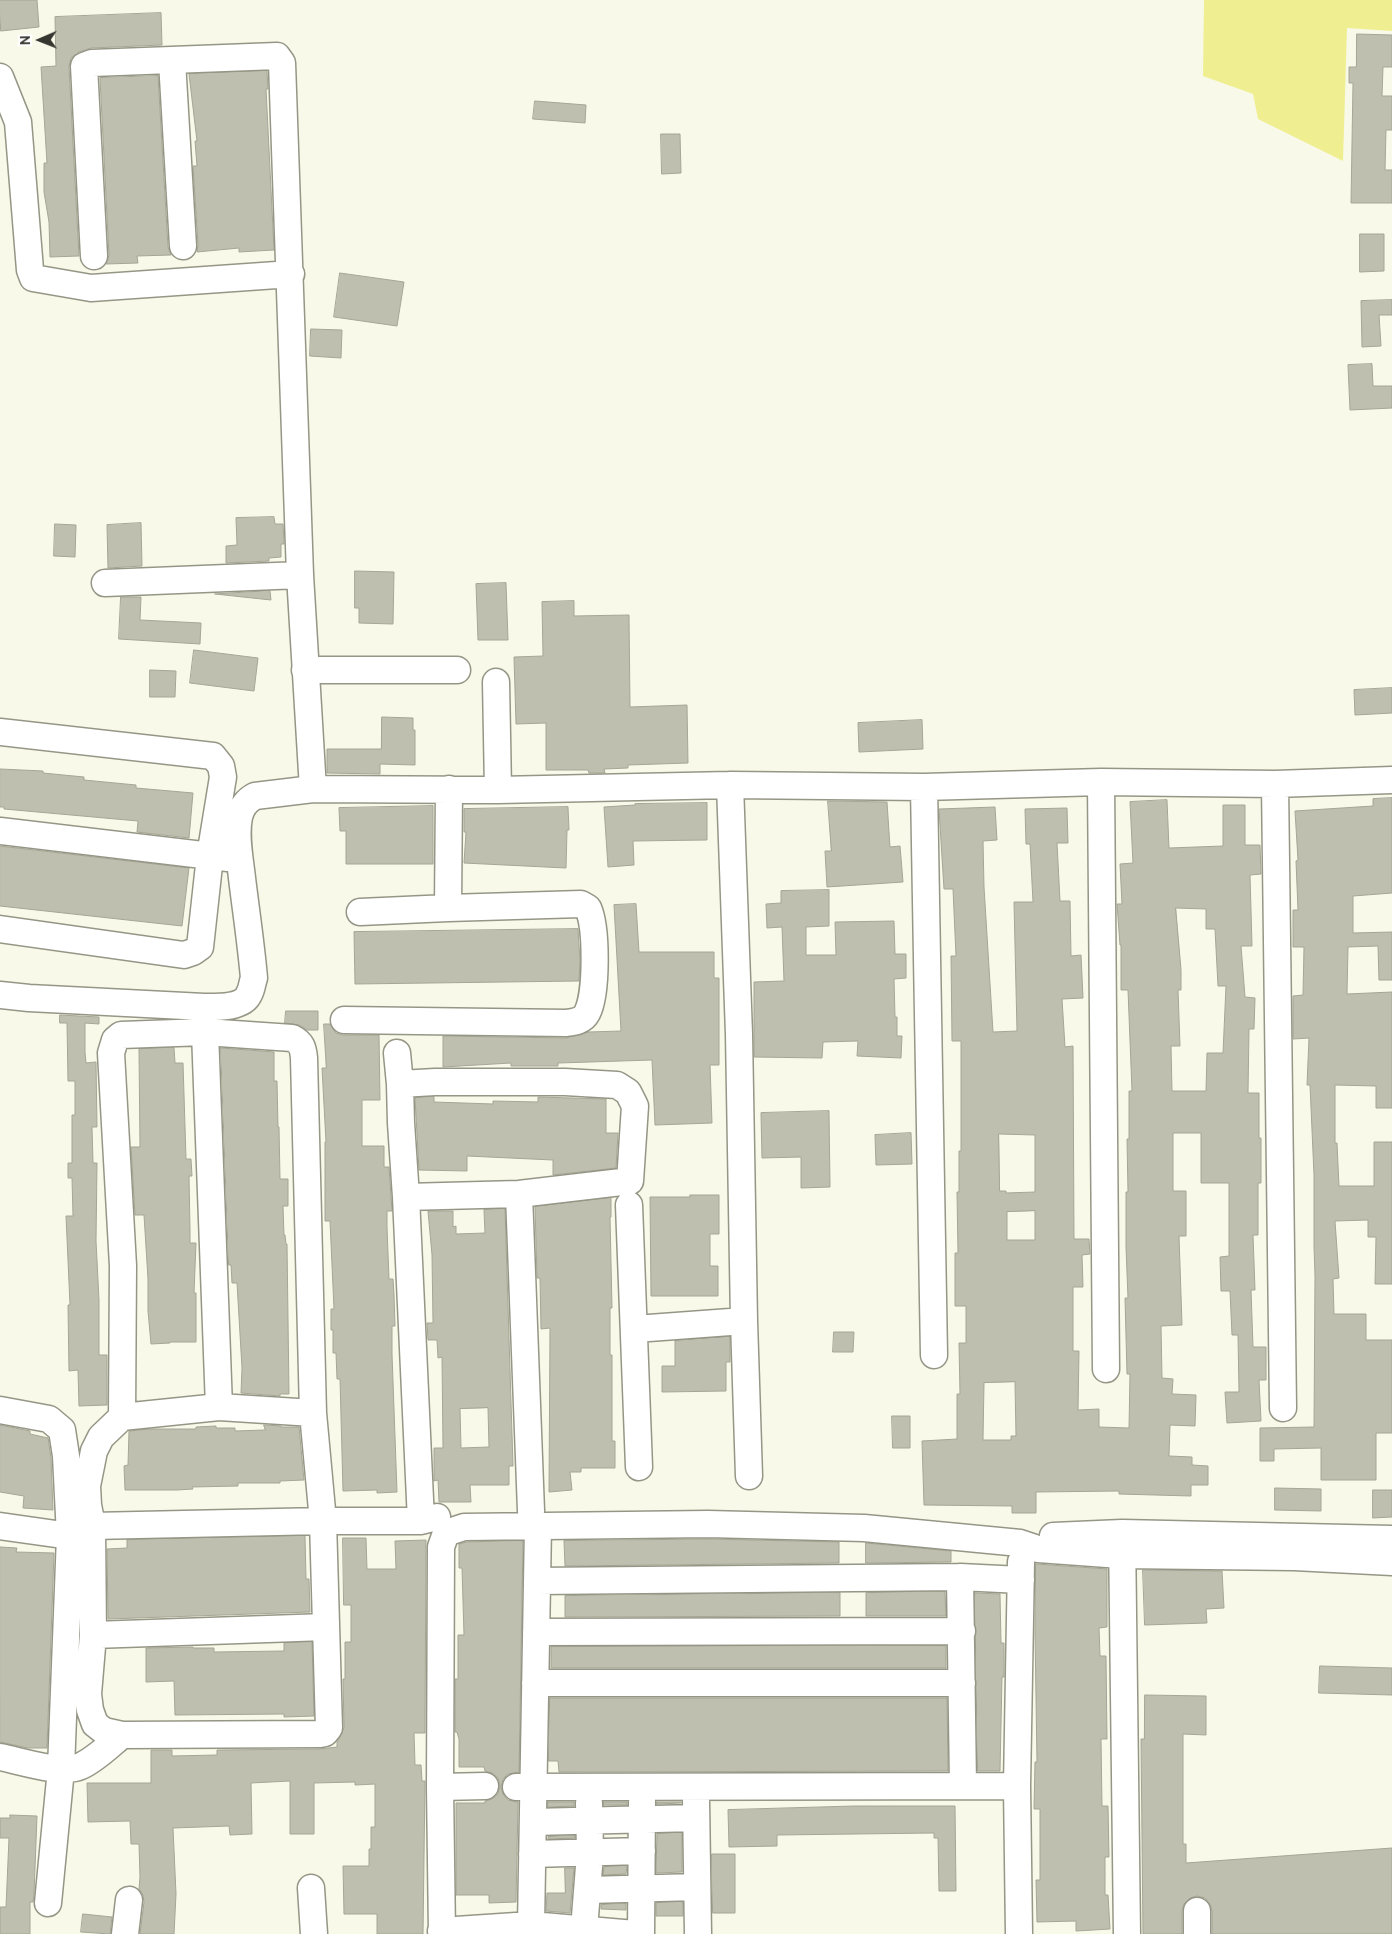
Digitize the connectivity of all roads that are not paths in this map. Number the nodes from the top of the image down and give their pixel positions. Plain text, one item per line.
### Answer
1 (172, 61) junction
2 (0, 77) edge
3 (183, 246) dead end
4 (94, 256) dead end
5 (291, 274) junction
6 (300, 576) junction
7 (105, 583) dead end
8 (305, 670) junction
9 (457, 670) dead end
10 (496, 682) dead end
11 (0, 732) edge
12 (1392, 780) edge
13 (1101, 782) junction
14 (1275, 784) junction
15 (730, 785) junction
16 (924, 786) junction
17 (313, 789) junction
18 (449, 789) junction
19 (498, 790) junction
20 (0, 831) edge
21 (210, 856) junction
22 (240, 859) junction
23 (448, 908) junction
24 (360, 912) dead end
25 (0, 928) edge
26 (0, 995) edge
27 (344, 1020) dead end
28 (205, 1032) junction
29 (397, 1053) dead end
30 (400, 1084) junction
31 (519, 1194) junction
32 (406, 1197) junction
33 (629, 1206) dead end
34 (744, 1321) junction
35 (635, 1328) junction
36 (934, 1355) dead end
37 (1106, 1369) dead end
38 (219, 1408) junction
39 (1283, 1408) dead end
40 (0, 1410) edge
41 (313, 1413) junction
42 (122, 1417) junction
43 (640, 1467) dead end
44 (749, 1476) dead end
45 (535, 1518) junction
46 (323, 1521) junction
47 (421, 1521) junction
48 (0, 1526) edge
49 (81, 1531) junction
50 (1392, 1539) edge
51 (1020, 1543) junction
52 (1122, 1544) junction
53 (1392, 1562) edge
54 (960, 1578) junction
55 (1021, 1580) junction
56 (537, 1581) junction
57 (326, 1627) junction
58 (962, 1631) junction
59 (536, 1632) junction
60 (93, 1635) junction
61 (535, 1683) junction
62 (962, 1683) junction
63 (122, 1735) junction
64 (0, 1757) edge
65 (61, 1769) junction
66 (485, 1786) dead end
67 (963, 1786) junction
68 (1017, 1786) junction
69 (440, 1787) junction
70 (525, 1787) junction
71 (590, 1787) junction
72 (641, 1787) junction
73 (696, 1787) junction
74 (696, 1818) junction
75 (589, 1820) junction
76 (642, 1820) junction
77 (533, 1822) junction
78 (642, 1851) junction
79 (532, 1854) junction
80 (590, 1854) junction
81 (698, 1887) junction
82 (311, 1888) dead end
83 (588, 1890) junction
84 (642, 1890) junction
85 (129, 1900) dead end
86 (48, 1903) dead end
87 (531, 1925) junction
88 (584, 1929) junction
89 (442, 1933) edge
90 (126, 1934) edge
91 (314, 1934) edge
92 (630, 1934) edge
93 (698, 1934) edge
94 (1019, 1934) edge
95 (1127, 1934) edge

1 - 3 street
1 - 4 street
1 - 5 street
2 - 5 street
5 - 6 street
6 - 7 street
6 - 8 street
8 - 9 street
8 - 17 street
10 - 19 street
11 - 21 street
12 - 14 street
13 - 14 street
13 - 16 street
13 - 37 street
14 - 39 street
15 - 16 street
15 - 19 street
15 - 34 street
16 - 36 street
17 - 18 street
17 - 22 street
18 - 19 street
18 - 23 street
20 - 21 street
21 - 22 street
21 - 25 street
22 - 26 street
23 - 24 street
23 - 27 street
28 - 38 street
28 - 41 street
28 - 42 street
29 - 30 street
30 - 31 street
30 - 32 street
31 - 32 street
31 - 45 street
32 - 47 street
33 - 35 street
34 - 35 street
34 - 44 street
35 - 43 street
38 - 41 street
38 - 42 street
40 - 49 street
41 - 46 street
42 - 49 street
45 - 47 street
45 - 51 street
45 - 56 street
45 - 69 street
46 - 47 street
46 - 49 street
46 - 57 street
48 - 49 street
49 - 60 street
49 - 65 street
50 - 52 street
51 - 52 street
51 - 55 street
52 - 53 street
52 - 95 street
54 - 55 street
54 - 56 street
54 - 58 street
55 - 68 street
56 - 59 street
57 - 60 street
57 - 63 street
58 - 59 street
58 - 62 street
59 - 61 street
60 - 63 street
61 - 62 street
61 - 70 street
62 - 67 street
63 - 65 street
64 - 65 street
65 - 86 street
66 - 69 street
67 - 68 street
67 - 73 street
68 - 94 street
69 - 89 street
70 - 71 street
70 - 77 street
71 - 72 street
71 - 75 street
72 - 73 street
72 - 76 street
73 - 74 street
74 - 76 street
74 - 81 street
75 - 76 street
75 - 77 street
75 - 80 street
76 - 78 street
77 - 79 street
78 - 80 street
78 - 84 street
79 - 80 street
79 - 87 street
80 - 83 street
81 - 84 street
81 - 93 street
82 - 91 street
83 - 84 street
83 - 88 street
84 - 92 street
85 - 90 street
87 - 88 street
87 - 89 street
88 - 92 street

